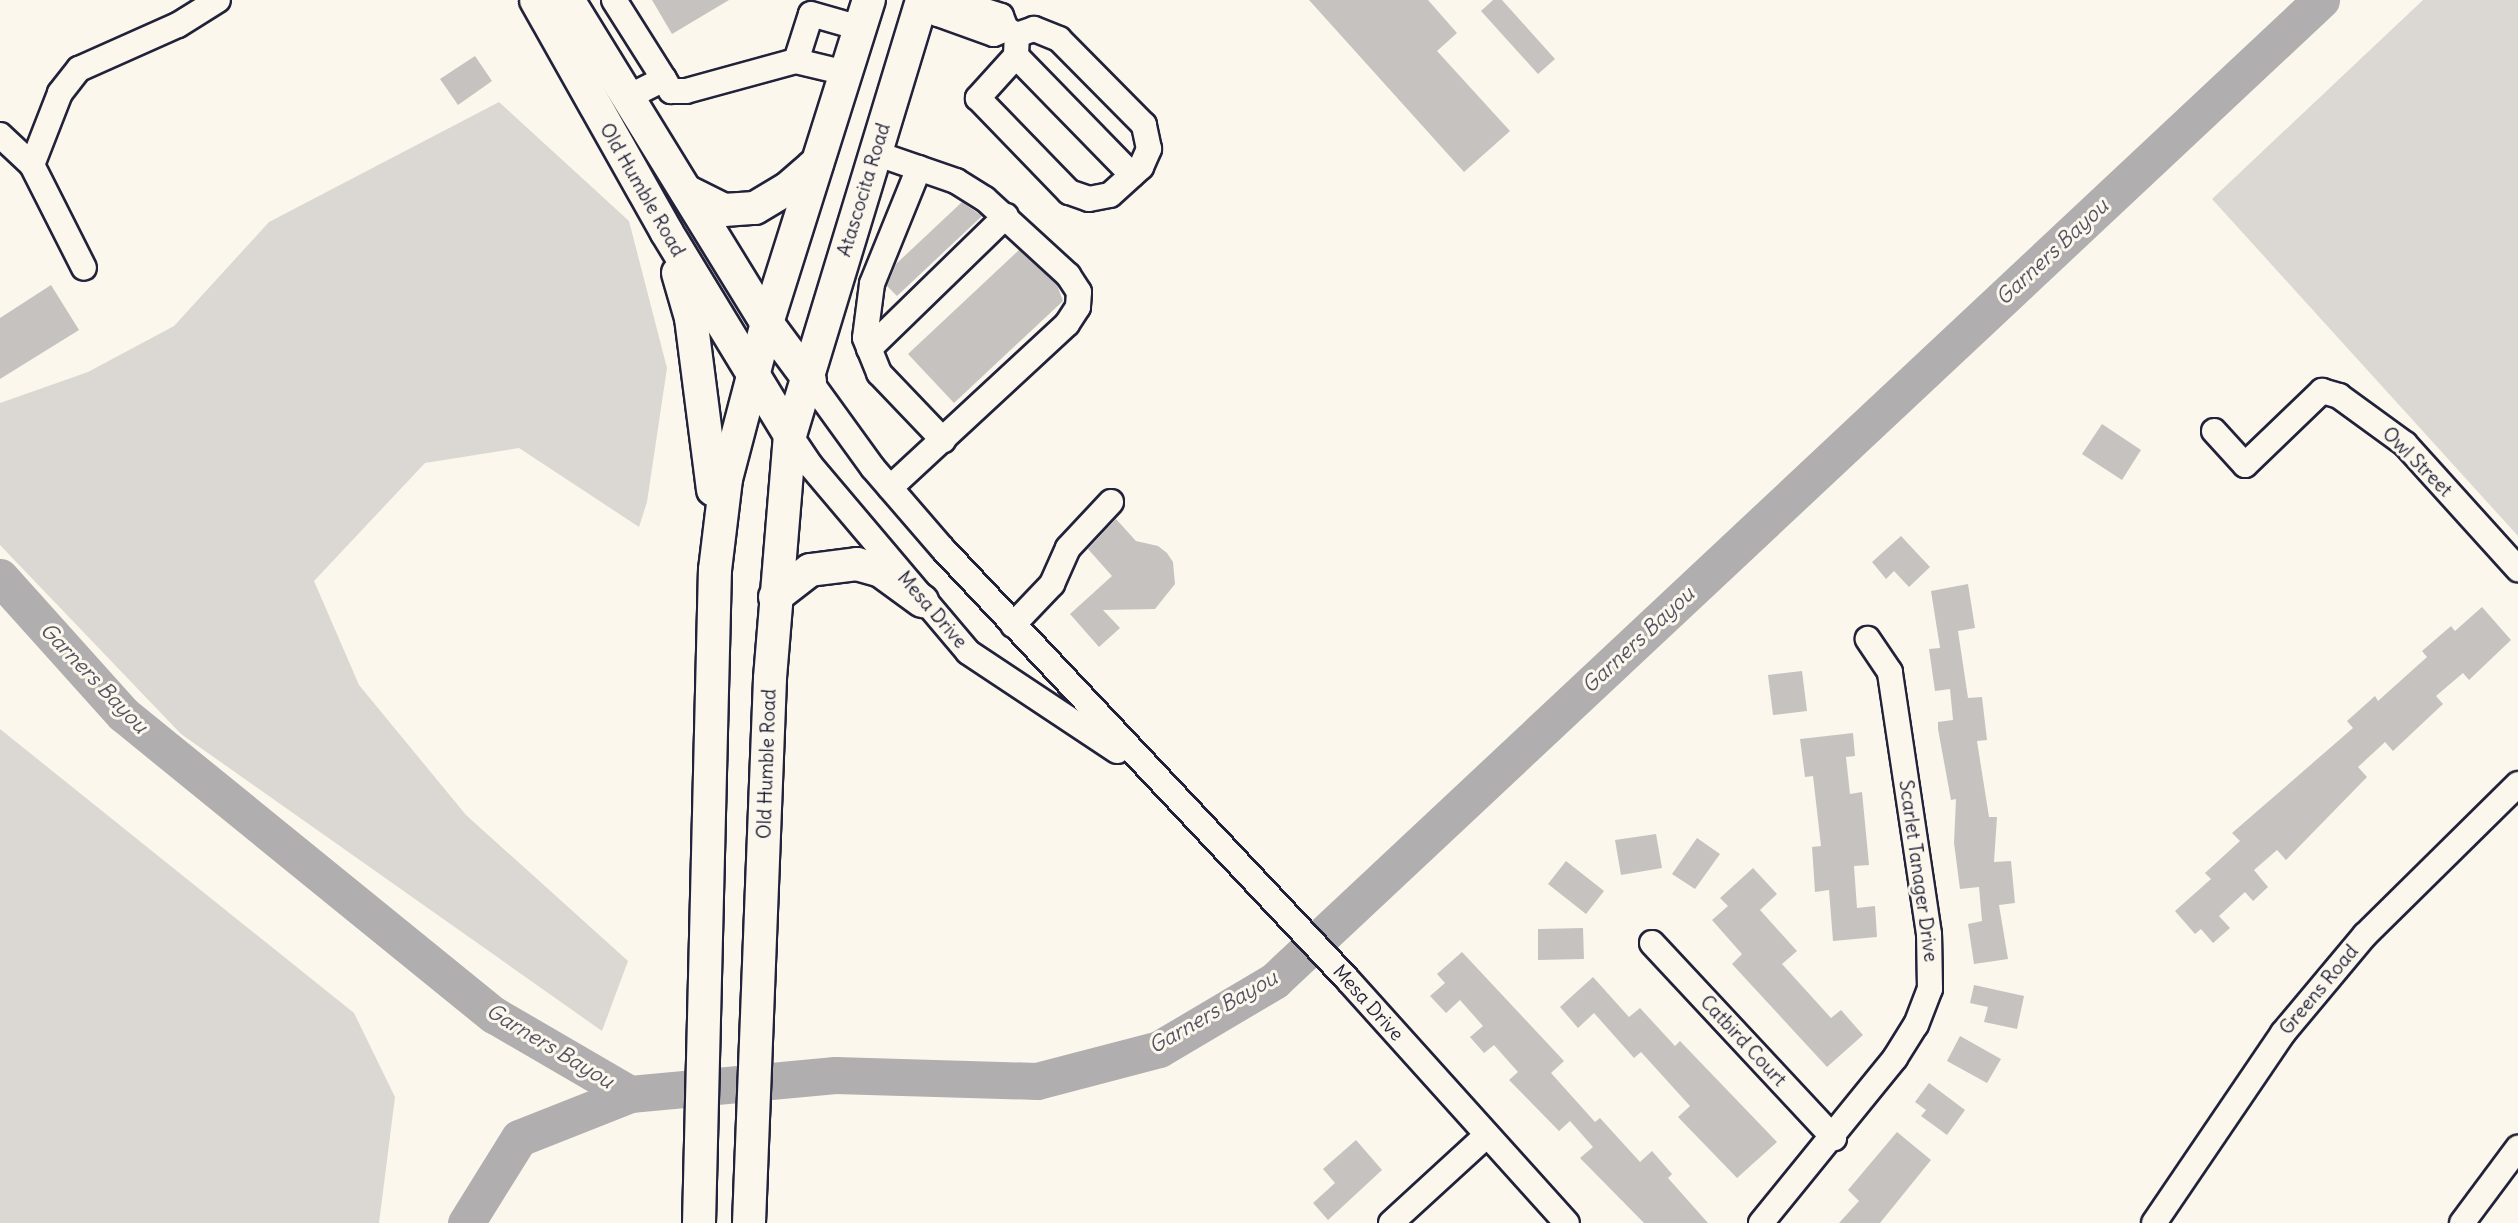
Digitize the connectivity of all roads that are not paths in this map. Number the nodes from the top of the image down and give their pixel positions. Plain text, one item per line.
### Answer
1 (218, 0) edge
2 (536, 0) edge
3 (568, 0) edge
4 (614, 0) edge
5 (923, 0) edge
6 (951, 0) edge
7 (865, 14) edge
8 (1013, 40) junction
9 (796, 61) junction
10 (846, 74) junction
11 (664, 79) junction
12 (628, 97) junction
13 (0, 135) edge
14 (876, 153) junction
15 (818, 162) junction
16 (32, 165) junction
17 (919, 169) junction
18 (1132, 176) junction
19 (683, 188) junction
20 (1006, 216) junction
21 (666, 231) junction
22 (847, 246) junction
23 (884, 255) junction
24 (84, 268) dead end
25 (766, 323) junction
26 (869, 349) junction
27 (752, 378) junction
28 (810, 381) junction
29 (2214, 430) dead end
30 (790, 435) junction
31 (943, 440) junction
32 (890, 488) junction
33 (1111, 502) dead end
34 (717, 558) junction
35 (2518, 569) edge
36 (775, 597) junction
37 (922, 601) junction
38 (1013, 625) junction
39 (1868, 639) dead end
40 (2518, 784) edge
41 (1166, 785) junction
42 (1652, 943) dead end
43 (1487, 1135) junction
44 (1834, 1138) junction
45 (2518, 1148) edge
46 (699, 1223) edge
47 (749, 1223) edge
48 (1391, 1223) edge
49 (1567, 1223) edge
50 (1761, 1223) edge
51 (2154, 1223) edge
52 (2462, 1223) edge

1 - 16 street
2 - 21 main road, Old Humble Road
3 - 12 main road, Old Humble Road
4 - 11 street
5 - 8 street
5 - 14 main road, Atascocita Road
6 - 8 street
7 - 9 street
7 - 10 main road
8 - 18 street
8 - 18 street
8 - 18 street
9 - 10 street
9 - 11 street
10 - 15 main road
11 - 12 street
12 - 19 main road, Old Humble Road
13 - 16 street
14 - 17 street
14 - 22 main road, Atascocita Road
15 - 19 main road
15 - 25 main road
16 - 24 street
17 - 20 street
17 - 23 street
19 - 25 main road, Old Humble Road
20 - 26 street
20 - 31 street
21 - 27 main road, Old Humble Road
21 - 34 main road
22 - 23 street
22 - 28 main road, Atascocita Road
23 - 26 street
25 - 27 main road
25 - 28 main road, Old Humble Road
26 - 31 street
27 - 30 main road, Mesa Drive
27 - 34 main road
28 - 30 main road, Old Humble Road
28 - 32 street, Mesa Drive
29 - 35 street, Owl Street
30 - 36 main road, Old Humble Road
30 - 37 street, Mesa Drive
31 - 32 street
32 - 38 street, Mesa Drive
33 - 38 street
34 - 46 main road
36 - 37 main road
36 - 47 main road, Old Humble Road
37 - 41 street, Mesa Drive
38 - 41 street, Mesa Drive
39 - 44 street, Scarlet Tanager Drive
40 - 51 street, Greens Road
41 - 43 street, Mesa Drive
42 - 44 street, Catbird Court
43 - 48 street
43 - 49 street, Mesa Drive
44 - 50 street, Scarlet Tanager Drive
45 - 52 street

